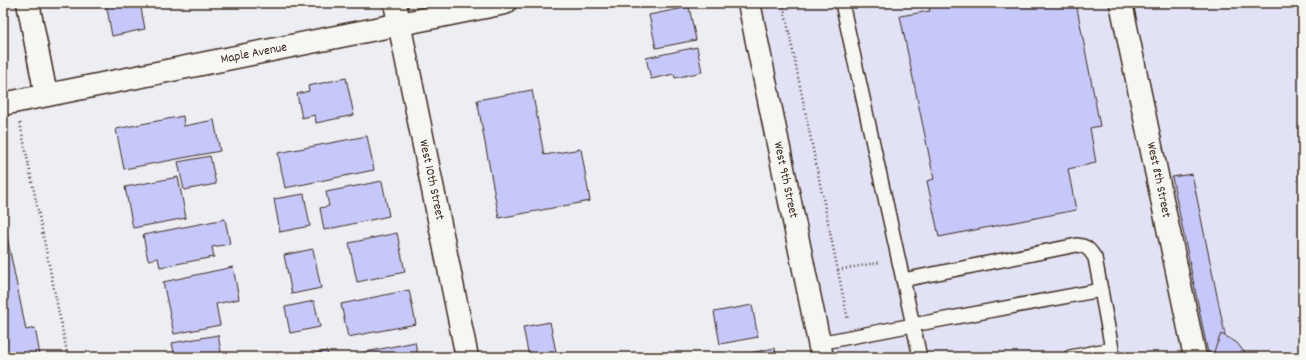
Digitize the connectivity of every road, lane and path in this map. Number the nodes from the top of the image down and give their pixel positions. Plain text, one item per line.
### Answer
1 (28, 3) edge
2 (394, 3) edge
3 (505, 3) edge
4 (749, 3) edge
5 (783, 3) edge
6 (842, 3) edge
7 (1121, 3) edge
8 (399, 24) junction
9 (46, 95) junction
10 (10, 102) edge
11 (899, 259) junction
12 (838, 270) junction
13 (904, 280) junction
14 (1101, 290) junction
15 (913, 325) junction
16 (851, 337) junction
17 (821, 350) edge
18 (1110, 353) edge
19 (68, 357) edge
20 (467, 357) edge
21 (920, 357) edge
22 (1070, 357) edge
23 (1194, 357) edge

1 - 9 street
2 - 8 street, West 10th Street
3 - 8 street, Maple Avenue
4 - 17 street, West 9th Street
5 - 12 path
6 - 11 lane
7 - 23 street, West 8th Street
8 - 9 street, Maple Avenue
8 - 20 street, West 10th Street
9 - 10 street, Maple Avenue
10 - 19 path
11 - 12 path
11 - 13 lane
12 - 16 path
13 - 14 lane
13 - 15 lane
14 - 15 lane
14 - 18 lane
15 - 16 lane
15 - 21 lane
16 - 17 lane
18 - 22 lane

